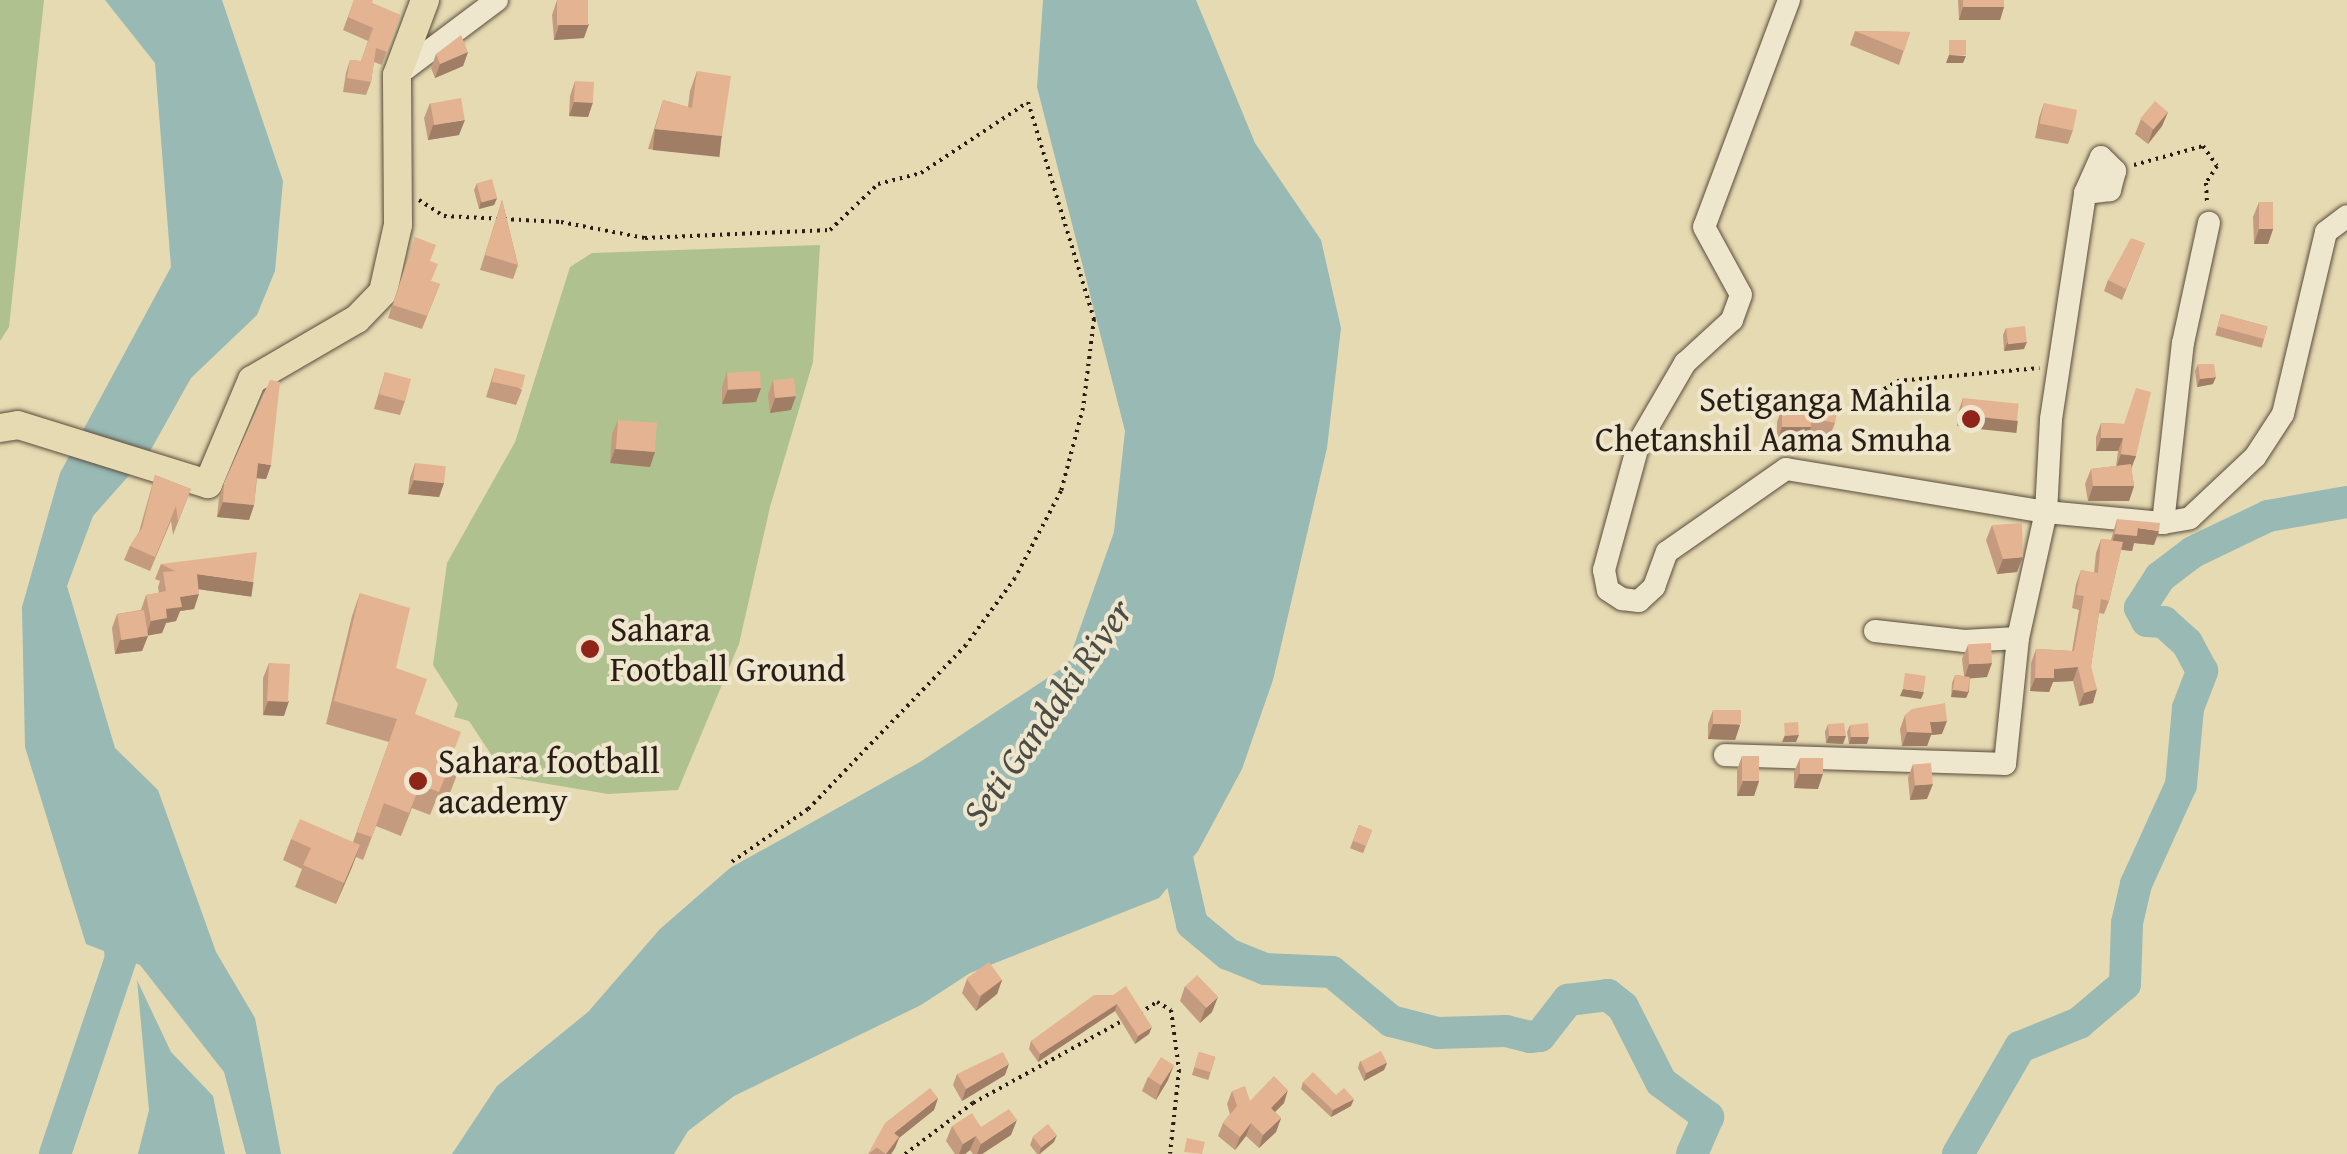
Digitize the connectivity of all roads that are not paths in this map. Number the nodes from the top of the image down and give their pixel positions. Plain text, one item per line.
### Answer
1 (425, 0) edge
2 (497, 0) edge
3 (1789, 0) edge
4 (397, 75) junction
5 (2115, 171) road end
6 (2347, 216) edge
7 (2210, 223) road end
8 (0, 428) edge
9 (2046, 512) junction
10 (2162, 523) junction
11 (1875, 631) dead end
12 (2018, 638) junction
13 (1725, 755) dead end

1 - 4 main road
2 - 4 street
3 - 9 street
4 - 8 main road
5 - 9 street
6 - 10 street
7 - 10 street
9 - 10 street
9 - 12 street
11 - 12 street
12 - 13 street

